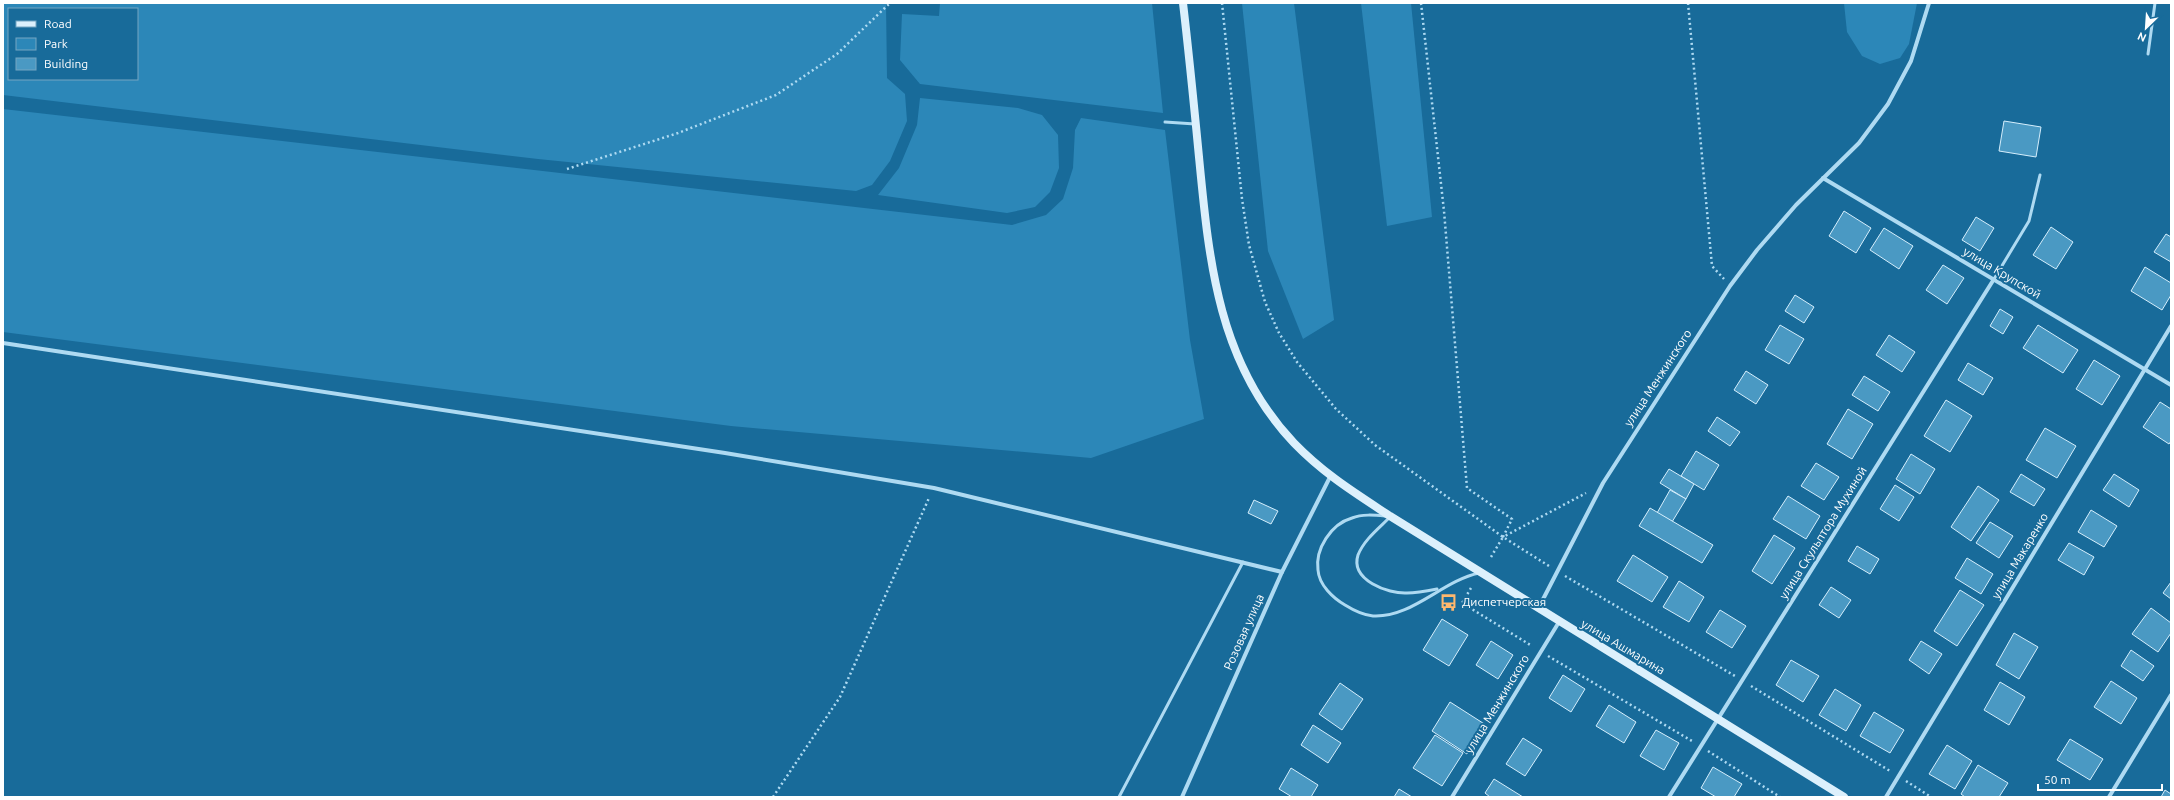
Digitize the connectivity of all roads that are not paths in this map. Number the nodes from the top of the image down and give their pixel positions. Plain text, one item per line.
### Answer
1 (1184, 3) edge
2 (1929, 3) edge
3 (2155, 3) edge
4 (2148, 54) dead end
5 (1164, 122) dead end
6 (1196, 124) junction
7 (2040, 175) dead end
8 (1823, 178) junction
9 (1994, 279) junction
10 (2171, 326) edge
11 (3, 343) edge
12 (2144, 369) junction
13 (2171, 385) edge
14 (1330, 477) junction
15 (1390, 516) junction
16 (1243, 562) junction
17 (1282, 572) junction
18 (1481, 573) junction
19 (1440, 589) junction
20 (1538, 609) junction
21 (1559, 622) junction
22 (2171, 695) edge
23 (1718, 719) junction
24 (1119, 797) edge
25 (1182, 797) edge
26 (1452, 797) edge
27 (1669, 797) edge
28 (1844, 797) edge
29 (1886, 797) edge
30 (2109, 797) edge

1 - 6 street, улица Ашмарина
2 - 8 street, улица Менжинского
3 - 4 lane
5 - 6 lane
6 - 14 street, улица Ашмарина
7 - 9 lane
8 - 9 street, улица Крупской
8 - 20 street, улица Менжинского
9 - 12 street, улица Крупской
9 - 23 street, улица Скульптора Мухиной
10 - 12 street, улица Макаренко
11 - 16 street
12 - 13 street, улица Крупской
12 - 29 street, улица Макаренко
14 - 15 street, улица Ашмарина
14 - 17 street, Розовая улица
15 - 18 street, улица Ашмарина
15 - 19 lane
15 - 19 lane
16 - 17 street
16 - 24 lane
17 - 25 street, Розовая улица
18 - 19 lane
18 - 20 street, улица Ашмарина
20 - 21 street, улица Ашмарина
21 - 23 street, улица Ашмарина
21 - 26 street, улица Менжинского
22 - 30 street
23 - 27 street, улица Скульптора Мухиной
23 - 28 street, улица Ашмарина

